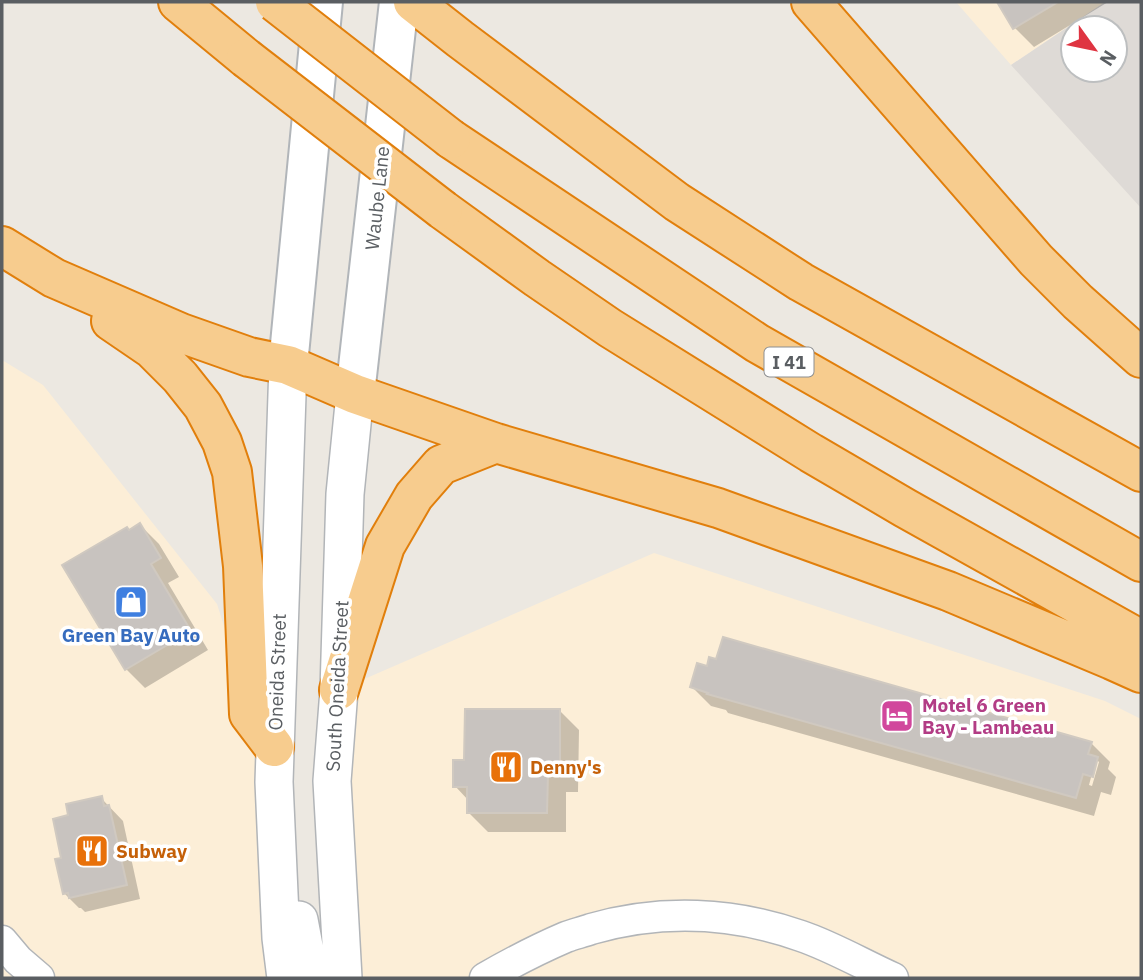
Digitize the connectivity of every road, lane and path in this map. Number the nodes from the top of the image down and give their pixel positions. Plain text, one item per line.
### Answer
1 (178, 2) edge
2 (275, 2) edge
3 (323, 2) edge
4 (400, 2) edge
5 (413, 2) edge
6 (811, 2) edge
7 (2, 246) edge
8 (54, 278) junction
9 (1141, 358) edge
10 (288, 365) junction
11 (355, 394) junction
12 (496, 443) junction
13 (1141, 472) edge
14 (1141, 562) edge
15 (1141, 640) edge
16 (1141, 673) edge
17 (339, 690) junction
18 (274, 747) junction
19 (2, 941) edge
20 (39, 978) edge
21 (286, 978) edge
22 (318, 978) edge
23 (343, 978) edge
24 (485, 978) edge
25 (893, 978) edge

1 - 15 highway, bridge
2 - 14 highway, I 41, bridge
3 - 10 main road
4 - 11 main road, Waube Lane
5 - 13 highway
6 - 9 highway
7 - 8 highway
8 - 10 highway
8 - 18 highway
10 - 11 highway
10 - 18 street, Oneida Street
11 - 12 highway
11 - 17 street, South Oneida Street
12 - 16 highway
12 - 17 highway
17 - 23 street, South Oneida Street
18 - 21 street, Oneida Street
18 - 22 street
19 - 20 street
24 - 25 street

